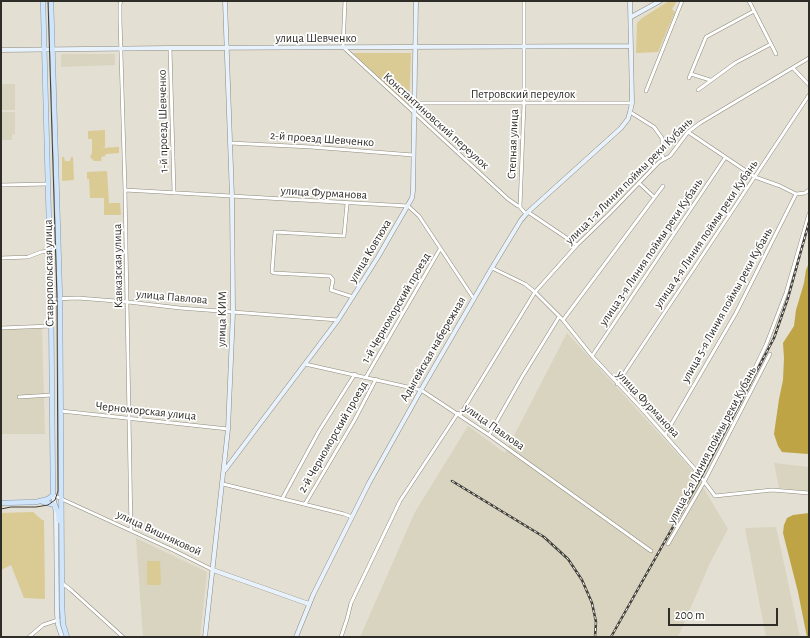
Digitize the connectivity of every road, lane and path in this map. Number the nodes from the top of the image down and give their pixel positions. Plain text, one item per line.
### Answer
1 (43, 1) edge
2 (52, 1) edge
3 (121, 1) edge
4 (225, 1) edge
5 (345, 1) edge
6 (416, 1) edge
7 (524, 1) edge
8 (630, 1) edge
9 (660, 1) edge
10 (682, 1) edge
11 (749, 1) edge
12 (754, 11) junction
13 (631, 17) junction
14 (771, 44) junction
15 (631, 46) junction
16 (343, 47) junction
17 (416, 47) junction
18 (524, 47) junction
19 (170, 48) junction
20 (44, 49) junction
21 (52, 49) junction
22 (121, 49) junction
23 (227, 49) junction
24 (1, 50) edge
25 (776, 54) dead end
26 (809, 58) edge
27 (793, 68) junction
28 (691, 74) junction
29 (689, 78) dead end
30 (710, 80) junction
31 (809, 85) edge
32 (698, 90) dead end
33 (646, 91) dead end
34 (809, 95) edge
35 (414, 103) junction
36 (524, 103) junction
37 (632, 103) junction
38 (630, 112) junction
39 (414, 113) junction
40 (688, 132) junction
41 (230, 143) junction
42 (414, 155) junction
43 (725, 158) junction
44 (664, 159) junction
45 (755, 177) junction
46 (639, 182) junction
47 (48, 184) junction
48 (1, 185) edge
49 (663, 186) dead end
50 (125, 190) junction
51 (809, 190) edge
52 (174, 193) junction
53 (796, 194) junction
54 (807, 194) edge
55 (232, 197) junction
56 (654, 197) junction
57 (347, 204) junction
58 (408, 206) junction
59 (518, 206) dead end
60 (527, 213) junction
61 (809, 214) edge
62 (577, 244) junction
63 (440, 249) junction
64 (50, 251) junction
65 (1, 258) edge
66 (492, 268) junction
67 (535, 292) junction
68 (354, 297) junction
69 (51, 299) junction
70 (60, 299) junction
71 (474, 299) junction
72 (128, 302) junction
73 (233, 312) junction
74 (559, 317) junction
75 (338, 320) junction
76 (563, 320) junction
77 (51, 326) junction
78 (1, 328) edge
79 (770, 354) dead end
80 (592, 356) junction
81 (305, 364) junction
82 (355, 374) junction
83 (366, 377) junction
84 (376, 379) junction
85 (617, 384) junction
86 (421, 390) junction
87 (52, 395) junction
88 (19, 397) dead end
89 (61, 411) junction
90 (459, 414) junction
91 (130, 418) junction
92 (228, 429) junction
93 (489, 435) junction
94 (665, 435) junction
95 (224, 471) junction
96 (699, 474) junction
97 (704, 482) junction
98 (223, 484) junction
99 (809, 492) edge
100 (53, 495) junction
101 (62, 498) junction
102 (282, 499) junction
103 (36, 502) junction
104 (1, 503) edge
105 (305, 504) junction
106 (55, 505) junction
107 (352, 517) junction
108 (131, 530) junction
109 (61, 544) junction
110 (668, 544) dead end
111 (651, 551) dead end
112 (213, 570) junction
113 (62, 583) junction
114 (309, 604) junction
115 (58, 620) junction
116 (29, 637) edge
117 (62, 637) edge
118 (67, 637) edge
119 (123, 637) edge
120 (205, 637) edge
121 (296, 637) edge
122 (341, 637) edge

1 - 20 main road, Ставропольская улица
2 - 21 main road, Ставропольская улица
3 - 22 street, Кавказская улица
4 - 23 street, улица КИМ
5 - 16 street
6 - 17 street, улица Ковтюха
7 - 18 street, Степная улица
8 - 13 street, Адыгейская набережная
9 - 13 street
10 - 33 street
11 - 12 street
12 - 14 street
12 - 28 street
13 - 15 street, Адыгейская набережная
14 - 25 street
14 - 30 street
15 - 18 street, улица Шевченко
15 - 37 street, Адыгейская набережная
16 - 17 street, улица Шевченко
16 - 23 street, улица Шевченко
16 - 39 street, Константиновский переулок
17 - 18 street, улица Шевченко
17 - 35 street, улица Ковтюха
18 - 36 street, Степная улица
19 - 22 street, улица Шевченко
19 - 23 street, улица Шевченко
19 - 52 street, 1-й проезд Шевченко
20 - 21 street, улица Шевченко
20 - 24 street, улица Шевченко
20 - 47 main road, Ставропольская улица
21 - 22 street, улица Шевченко
21 - 70 main road, Ставропольская улица
22 - 50 street, Кавказская улица
23 - 41 street, улица КИМ
26 - 27 street, улица 1-я Линия поймы реки Кубань
27 - 31 street
27 - 40 street, улица 1-я Линия поймы реки Кубань
28 - 29 street
28 - 30 street
30 - 32 street
34 - 45 street, улица 4-я Линия поймы реки Кубань
35 - 36 street, Петровский переулок
35 - 39 street, улица Ковтюха
36 - 37 street, Петровский переулок
36 - 60 street, Степная улица
37 - 38 street, Адыгейская набережная
38 - 44 street
38 - 60 street, Адыгейская набережная
39 - 42 street, улица Ковтюха
39 - 59 street, Константиновский переулок
40 - 43 street
40 - 44 street, улица 1-я Линия поймы реки Кубань
41 - 42 street, 2-й проезд Шевченко
41 - 55 street, улица КИМ
42 - 58 street, улица Ковтюха
43 - 45 street
43 - 80 street, улица 3-я Линия поймы реки Кубань
44 - 46 street, улица 1-я Линия поймы реки Кубань
45 - 53 street
45 - 85 street, улица 4-я Линия поймы реки Кубань
46 - 56 street
46 - 62 street, улица 1-я Линия поймы реки Кубань
47 - 48 street
47 - 64 main road, Ставропольская улица
49 - 56 street
50 - 52 street, улица Фурманова
50 - 72 street, Кавказская улица
51 - 54 street
52 - 55 street, улица Фурманова
53 - 54 street
53 - 94 street, улица 5-я Линия поймы реки Кубань
55 - 57 street, улица Фурманова
55 - 73 street, улица КИМ
56 - 76 street
57 - 58 street, улица Фурманова
57 - 68 street
58 - 63 street
58 - 68 street, улица Ковтюха
60 - 62 street
60 - 66 street, Адыгейская набережная
61 - 96 street, улица 6-я Линия поймы реки Кубань
62 - 67 street, улица 1-я Линия поймы реки Кубань
63 - 71 street
63 - 83 street, 1-й Черноморский проезд
64 - 65 street
64 - 69 main road, Ставропольская улица
66 - 67 street, улица Фурманова
66 - 71 street, Адыгейская набережная
67 - 74 street, улица Фурманова
67 - 90 street, улица 1-я Линия поймы реки Кубань
68 - 75 street, улица Ковтюха
69 - 70 street, улица Павлова
69 - 77 main road, Ставропольская улица
70 - 72 street, улица Павлова
70 - 89 main road, Ставропольская улица
71 - 86 street, Адыгейская набережная
72 - 73 street, улица Павлова
72 - 91 street, Кавказская улица
73 - 75 street, улица Павлова
73 - 92 street, улица КИМ
74 - 76 street, улица Фурманова
74 - 93 street
75 - 81 street, улица Ковтюха
76 - 80 street, улица Фурманова
77 - 78 street
77 - 87 main road, Ставропольская улица
79 - 97 street, улица 6-я Линия поймы реки Кубань
80 - 85 street, улица Фурманова
81 - 82 street, улица Павлова
81 - 95 street, улица Ковтюха
82 - 83 street, улица Павлова
82 - 102 street, 1-й Черноморский проезд
83 - 84 street, улица Павлова
84 - 86 street, улица Павлова
84 - 105 street, 2-й Черноморский проезд
85 - 94 street, улица Фурманова
86 - 90 street, улица Павлова
86 - 107 street, Адыгейская набережная
87 - 88 street
87 - 100 main road, Ставропольская улица
89 - 91 street, Черноморская улица
89 - 101 main road, Ставропольская улица
90 - 93 street, улица Павлова
90 - 122 street, улица 1-я Линия поймы реки Кубань
91 - 92 street, Черноморская улица
91 - 108 street, Кавказская улица
92 - 95 street, улица КИМ
93 - 111 street, улица Павлова
94 - 96 street, улица Фурманова
95 - 98 street, улица КИМ
96 - 97 street, улица Фурманова
97 - 99 street, улица Фурманова
97 - 110 street, улица 6-я Линия поймы реки Кубань
98 - 102 street
98 - 112 street, улица КИМ
100 - 101 street, улица Вишняковой
100 - 103 main road
100 - 106 street, Ставропольская улица
101 - 108 street, улица Вишняковой
101 - 109 main road, Ставропольская улица
102 - 105 street
103 - 104 main road
103 - 106 main road
105 - 107 street
106 - 109 main road, Ставропольская улица
106 - 115 street, Ставропольская улица
107 - 114 street, Адыгейская набережная
108 - 112 street, улица Вишняковой
109 - 113 main road, Ставропольская улица
112 - 114 street, улица Вишняковой
112 - 120 street, улица КИМ
113 - 118 main road, Ставропольская улица
113 - 119 street
114 - 121 street, Адыгейская набережная
115 - 116 street
115 - 117 street, Ставропольская улица

